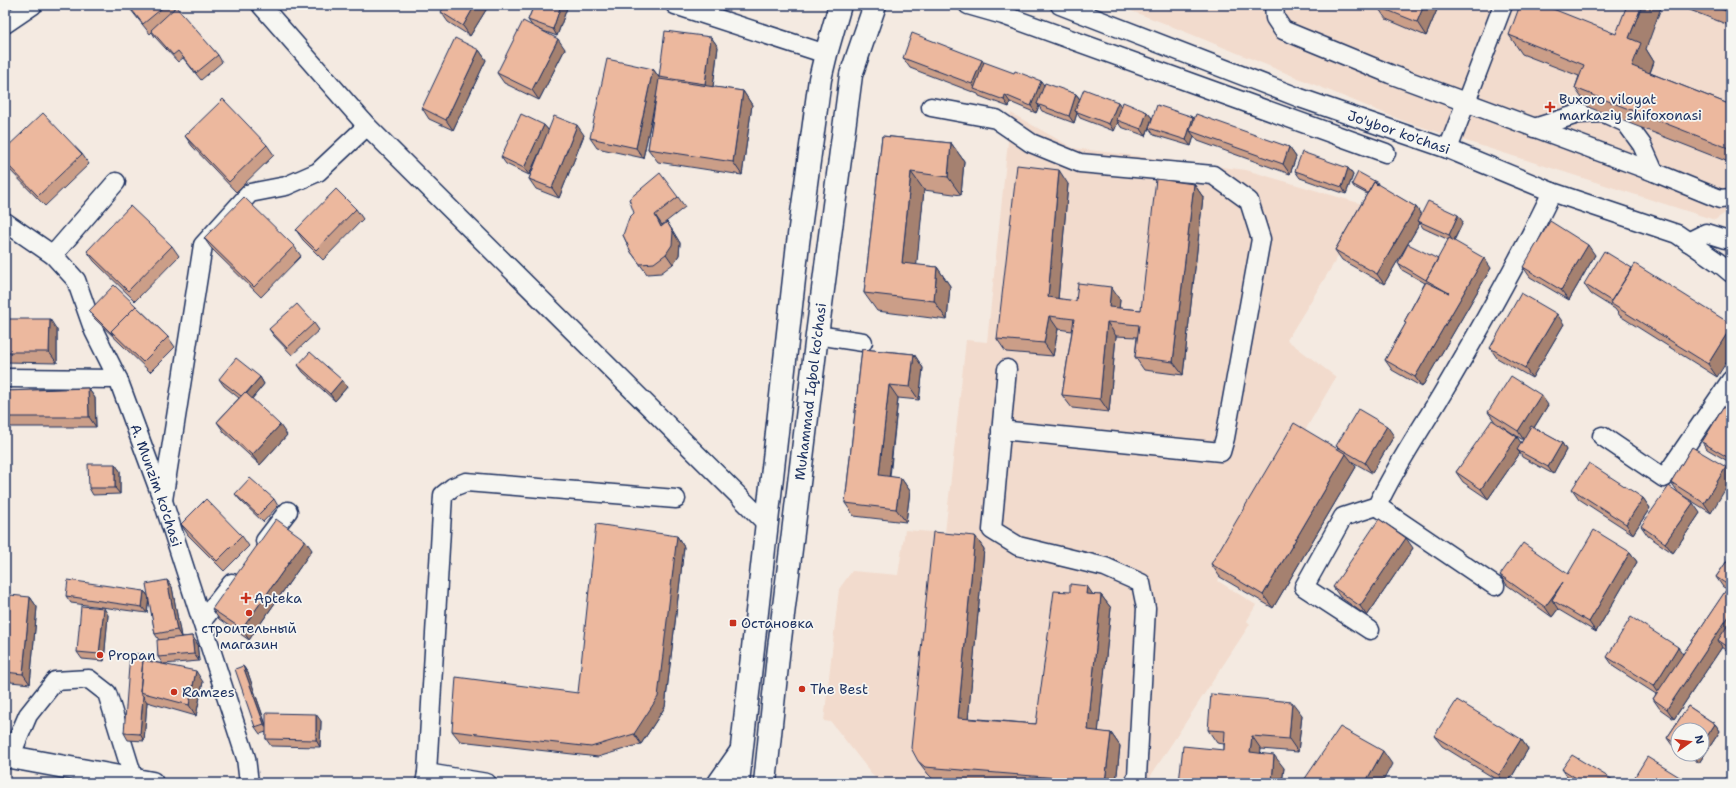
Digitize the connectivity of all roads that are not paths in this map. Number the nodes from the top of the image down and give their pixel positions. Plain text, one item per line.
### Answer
1 (33, 5) edge
2 (261, 5) edge
3 (675, 5) edge
4 (840, 5) edge
5 (875, 5) edge
6 (968, 5) edge
7 (1060, 5) edge
8 (1274, 5) edge
9 (1503, 5) edge
10 (5, 24) edge
11 (826, 54) junction
12 (1465, 102) junction
13 (931, 107) dead end
14 (367, 126) junction
15 (1534, 128) junction
16 (1448, 149) junction
17 (1386, 153) dead end
18 (1654, 172) junction
19 (116, 182) dead end
20 (1552, 192) junction
21 (1731, 198) edge
22 (5, 222) edge
23 (1731, 238) edge
24 (1688, 242) junction
25 (53, 255) junction
26 (1731, 273) edge
27 (817, 335) junction
28 (863, 342) dead end
29 (1007, 369) dead end
30 (5, 378) edge
31 (118, 379) junction
32 (1731, 380) edge
33 (1001, 430) junction
34 (1602, 436) dead end
35 (676, 499) dead end
36 (163, 501) junction
37 (1377, 506) junction
38 (288, 511) dead end
39 (766, 523) junction
40 (255, 554) edge
41 (240, 572) edge
42 (1495, 586) dead end
43 (202, 621) junction
44 (1370, 630) dead end
45 (740, 752) junction
46 (8, 756) edge
47 (426, 778) edge
48 (143, 781) edge
49 (249, 783) edge
50 (487, 783) edge
51 (719, 783) edge
52 (738, 783) edge
53 (765, 783) edge
54 (1134, 783) edge

1 - 10 street
2 - 14 street
3 - 11 street
4 - 11 main road, Muhammad Iqbol ko'chasi
5 - 27 main road, Muhammad Iqbol ko'chasi
6 - 17 street
7 - 16 street, Jo'ybor ko'chasi
8 - 12 street
9 - 12 street
11 - 39 main road, Muhammad Iqbol ko'chasi
12 - 15 street
12 - 16 street
13 - 33 street
14 - 36 street
14 - 39 street
15 - 18 street
15 - 18 street
16 - 20 street, Jo'ybor ko'chasi
18 - 21 street
19 - 25 street
20 - 24 street, Jo'ybor ko'chasi
20 - 37 street
22 - 25 street, A. Munzim ko'chasi
23 - 24 street
24 - 26 street, Jo'ybor ko'chasi
25 - 31 street, A. Munzim ko'chasi
27 - 28 street
27 - 53 main road, Muhammad Iqbol ko'chasi
29 - 33 street
30 - 31 street
31 - 36 street, A. Munzim ko'chasi
32 - 34 street
33 - 54 street
35 - 47 street
36 - 43 street, A. Munzim ko'chasi
37 - 42 street
37 - 44 street
38 - 40 street
39 - 45 main road, Muhammad Iqbol ko'chasi
41 - 43 street
43 - 49 street, A. Munzim ko'chasi
45 - 51 main road
45 - 52 main road, Muhammad Iqbol ko'chasi
46 - 48 main road
46 - 48 street
47 - 50 street

